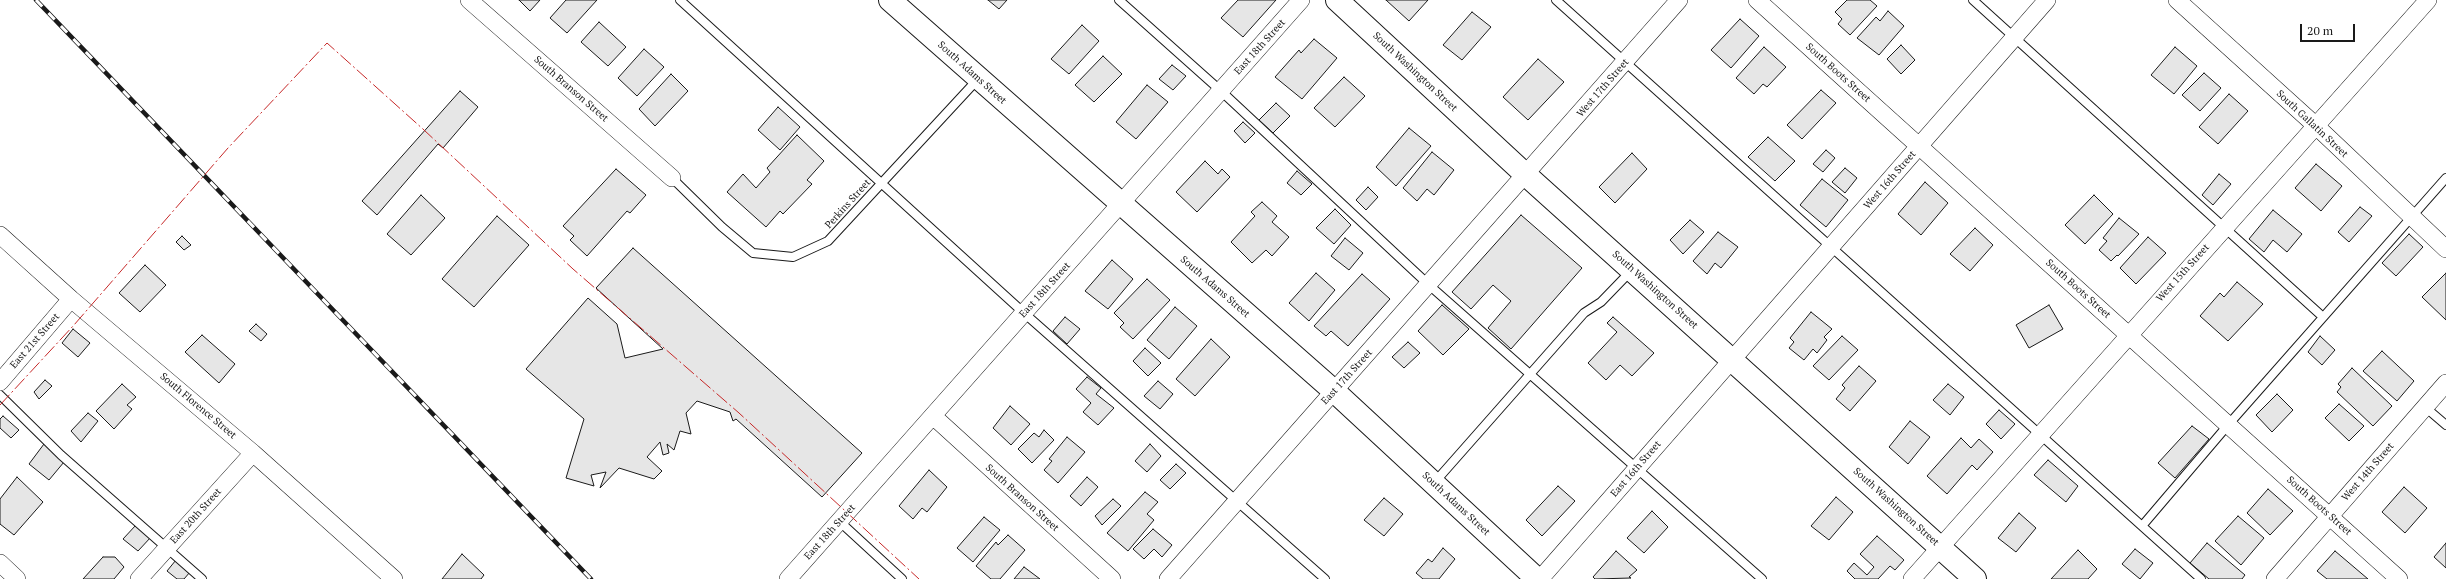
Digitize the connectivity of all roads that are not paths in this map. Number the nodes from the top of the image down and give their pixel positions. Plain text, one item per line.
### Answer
1 (469, 0) edge
2 (680, 0) edge
3 (890, 0) edge
4 (1119, 0) edge
5 (1301, 0) edge
6 (1337, 0) edge
7 (1556, 0) edge
8 (1679, 0) edge
9 (1757, 0) edge
10 (1973, 0) edge
11 (2047, 0) edge
12 (2177, 0) edge
13 (2428, 0) edge
14 (2015, 37) junction
15 (1625, 62) junction
16 (978, 78) junction
17 (1221, 91) junction
18 (2315, 125) junction
19 (1919, 146) junction
20 (1526, 175) junction
21 (672, 178) joint
22 (2446, 178) edge
23 (881, 183) junction
24 (1120, 204) junction
25 (2411, 217) junction
26 (2224, 227) junction
27 (0, 236) edge
28 (1831, 246) junction
29 (2446, 249) edge
30 (1632, 270) junction
31 (1429, 285) junction
32 (71, 300) junction
33 (1024, 313) junction
34 (2323, 317) junction
35 (2128, 334) junction
36 (1732, 359) junction
37 (1530, 374) junction
38 (0, 382) edge
39 (2446, 383) edge
40 (1334, 391) junction
41 (0, 395) edge
42 (2425, 407) junction
43 (933, 416) junction
44 (2228, 425) junction
45 (2446, 426) edge
46 (2041, 433) junction
47 (253, 453) junction
48 (1638, 467) junction
49 (1433, 484) junction
50 (1237, 501) junction
51 (2330, 516) junction
52 (839, 522) junction
53 (2142, 526) junction
54 (168, 547) junction
55 (1940, 548) junction
56 (0, 563) edge
57 (17, 579) edge
58 (139, 579) edge
59 (202, 579) edge
60 (394, 579) edge
61 (788, 579) edge
62 (902, 579) edge
63 (1112, 579) edge
64 (1168, 579) edge
65 (1326, 579) edge
66 (1537, 579) edge
67 (1540, 579) edge
68 (1762, 579) edge
69 (1912, 579) edge
70 (1975, 579) edge
71 (2201, 579) edge
72 (2275, 579) edge
73 (2399, 579) edge

1 - 21 street, South Branson Street
2 - 23 lane
3 - 16 main road, South Adams Street
4 - 17 lane
5 - 17 street, East 18th Street
6 - 20 main road, South Washington Street
7 - 15 lane
8 - 15 street, West 17th Street
9 - 19 street, South Boots Street
10 - 14 lane
11 - 14 street, West 16th Street
12 - 18 street, South Gallatin Street
13 - 18 street, West 15th Street
14 - 19 street, West 16th Street
14 - 26 lane
15 - 20 street, West 17th Street
15 - 28 lane
16 - 23 lane, Perkins Street
16 - 24 main road, South Adams Street
17 - 24 street, East 18th Street
17 - 31 lane
18 - 25 street, South Gallatin Street
18 - 26 street, West 15th Street
19 - 28 street, West 16th Street
19 - 35 street, South Boots Street
20 - 30 main road, South Washington Street
20 - 31 street, East 17th Street
21 - 23 lane, Perkins Street
22 - 25 lane
23 - 33 lane
24 - 33 street, East 18th Street
24 - 40 main road, South Adams Street
25 - 29 street, South Gallatin Street
25 - 34 lane
26 - 34 lane
26 - 35 street, West 15th Street
27 - 32 street, South Florence Street
28 - 36 street, West 16th Street
28 - 46 lane
30 - 36 main road, South Washington Street
30 - 37 lane
31 - 37 lane
31 - 40 street, East 17th Street
32 - 38 street, East 21st Street
32 - 47 street, South Florence Street
33 - 43 street, East 18th Street
33 - 50 lane
34 - 44 lane
35 - 44 street, South Boots Street
35 - 46 street, West 15th Street
36 - 48 street, East 16th Street
36 - 55 main road, South Washington Street
37 - 48 lane
37 - 49 lane
39 - 42 street, West 14th Street
40 - 49 main road, South Adams Street
40 - 50 street, East 17th Street
41 - 54 lane
42 - 45 lane
42 - 51 street, West 14th Street
43 - 52 street, East 18th Street
43 - 63 street, South Branson Street
44 - 51 street, South Boots Street
44 - 53 lane
46 - 53 lane
46 - 55 street, West 15th Street
47 - 54 street, East 20th Street
47 - 60 street, South Florence Street
48 - 67 street, East 16th Street
48 - 68 lane
49 - 66 main road, South Adams Street
50 - 64 street, East 17th Street
50 - 65 lane
51 - 72 street, West 14th Street
51 - 73 street, South Boots Street
52 - 61 street, East 18th Street
52 - 62 lane
53 - 71 lane
54 - 58 street, East 20th Street
54 - 59 lane
55 - 69 street, West 15th Street
55 - 70 main road, South Washington Street
56 - 57 street

